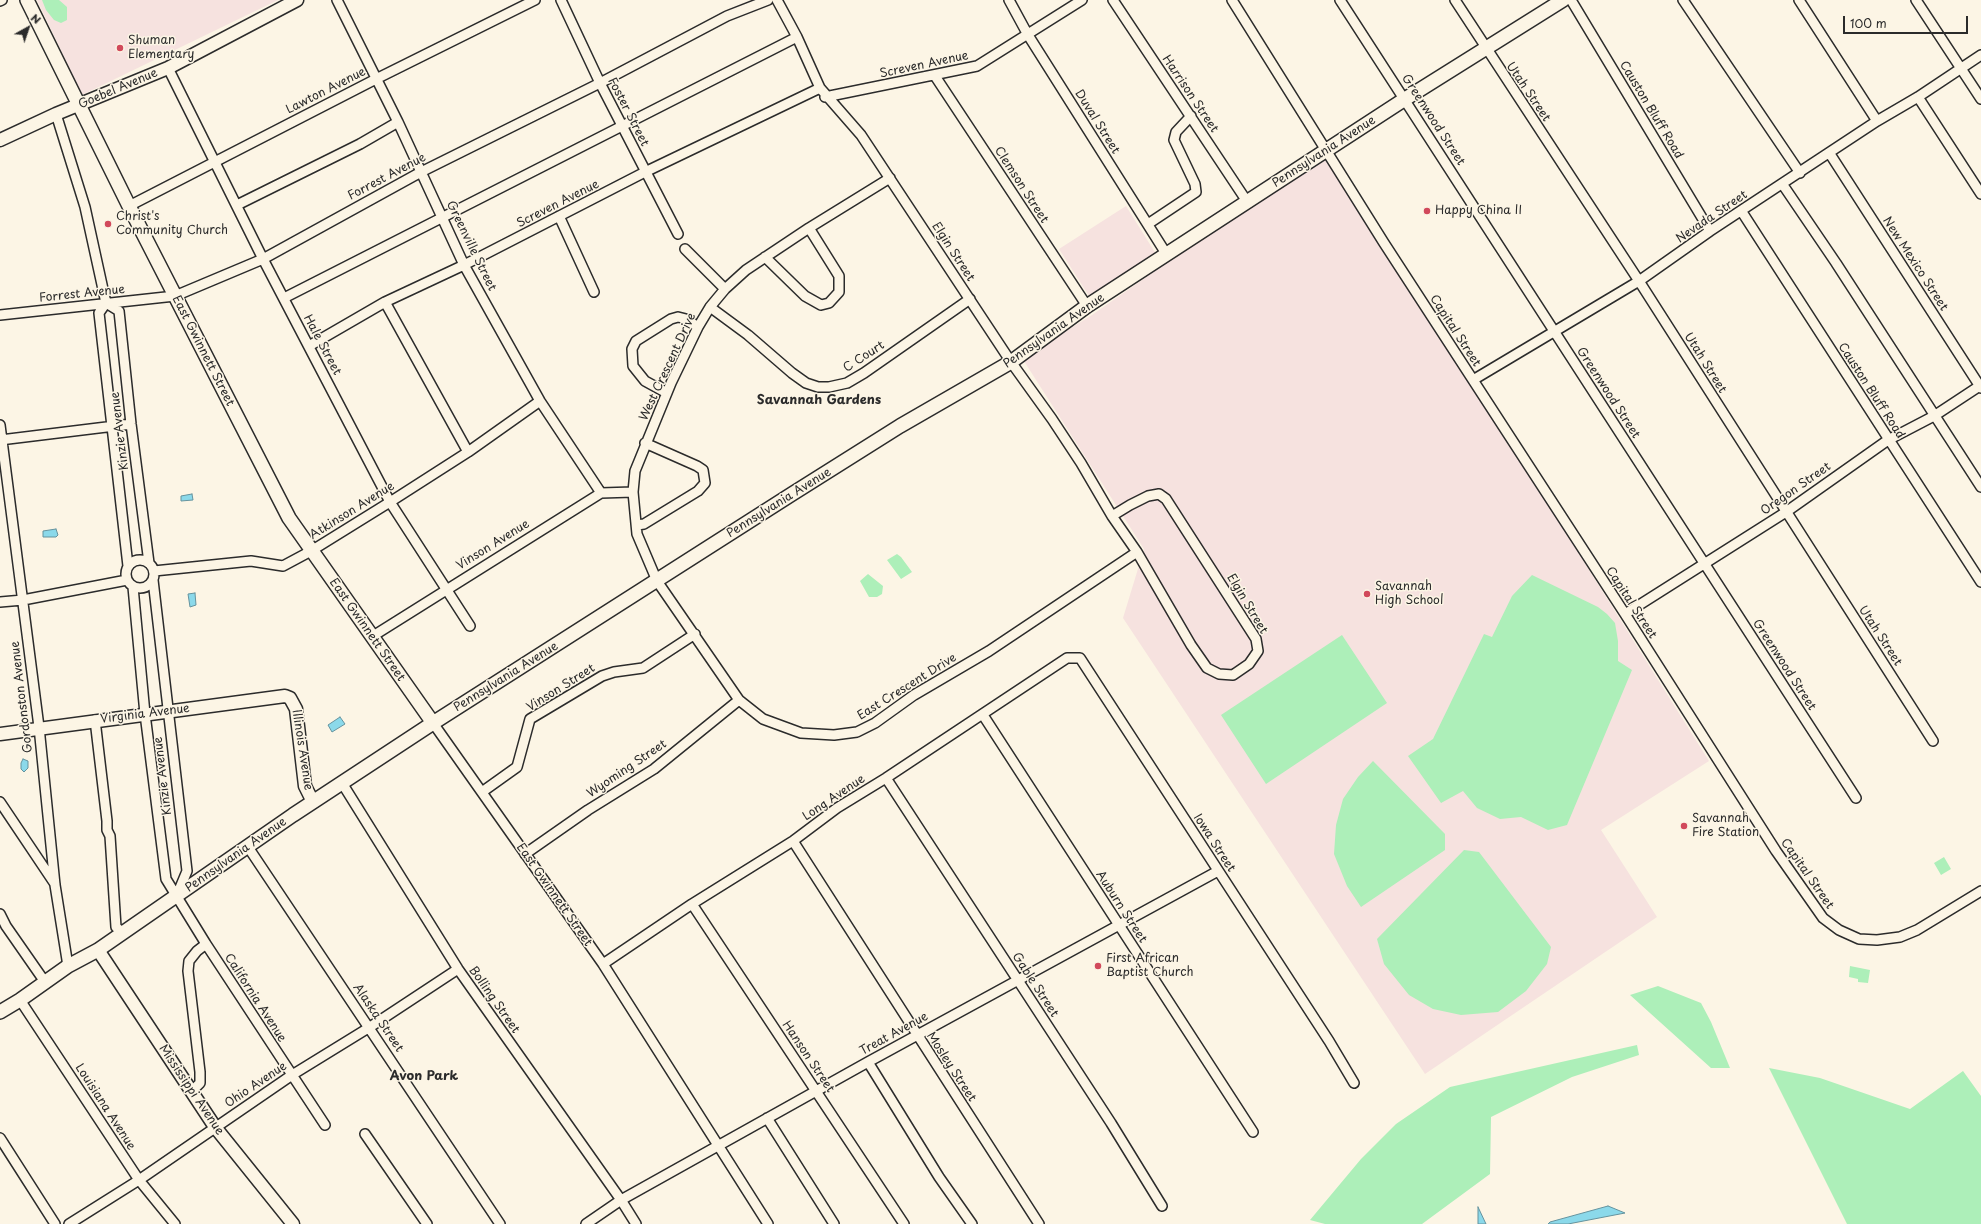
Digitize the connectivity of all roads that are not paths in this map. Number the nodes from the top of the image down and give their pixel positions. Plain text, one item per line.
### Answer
1 (27, 0) edge
2 (298, 0) edge
3 (337, 0) edge
4 (535, 0) edge
5 (561, 0) edge
6 (768, 0) edge
7 (777, 0) edge
8 (1009, 0) edge
9 (1082, 0) edge
10 (1113, 0) edge
11 (1232, 0) edge
12 (1340, 0) edge
13 (1455, 0) edge
14 (1563, 0) edge
15 (1571, 0) edge
16 (1683, 0) edge
17 (1799, 0) edge
18 (1916, 0) edge
19 (1028, 35) junction
20 (797, 37) junction
21 (1486, 50) junction
22 (1981, 55) edge
23 (168, 68) junction
24 (1961, 68) junction
25 (935, 76) junction
26 (376, 79) junction
27 (600, 83) junction
28 (820, 88) junction
29 (825, 97) junction
30 (1918, 97) junction
31 (1981, 98) edge
32 (1405, 99) junction
33 (80, 106) junction
34 (56, 114) junction
35 (1190, 116) junction
36 (1877, 121) junction
37 (398, 122) junction
38 (622, 126) junction
39 (0, 140) edge
40 (1326, 151) junction
41 (1830, 154) junction
42 (215, 161) junction
43 (421, 172) junction
44 (645, 172) junction
45 (1800, 173) junction
46 (890, 178) junction
47 (1783, 184) junction
48 (1981, 194) edge
49 (1248, 202) junction
50 (237, 205) junction
51 (129, 206) junction
52 (1742, 212) junction
53 (559, 216) junction
54 (442, 217) junction
55 (1148, 224) junction
56 (809, 228) junction
57 (1710, 231) junction
58 (678, 234) dead end
59 (685, 249) dead end
60 (1167, 255) junction
61 (765, 258) junction
62 (263, 259) junction
63 (464, 265) junction
64 (1639, 281) junction
65 (725, 289) junction
66 (594, 292) dead end
67 (175, 296) junction
68 (284, 298) junction
69 (970, 299) junction
70 (385, 302) junction
71 (106, 303) junction
72 (1087, 306) junction
73 (710, 307) junction
74 (0, 315) edge
75 (698, 327) junction
76 (1555, 332) junction
77 (309, 346) junction
78 (1011, 362) junction
79 (1473, 380) junction
80 (1980, 386) edge
81 (666, 393) junction
82 (540, 401) junction
83 (1934, 416) junction
84 (131, 424) junction
85 (0, 425) edge
86 (112, 426) junction
87 (1, 440) edge
88 (1888, 440) junction
89 (645, 443) junction
90 (468, 452) junction
91 (1981, 487) edge
92 (633, 492) junction
93 (601, 493) junction
94 (390, 502) junction
95 (1786, 512) junction
96 (1112, 516) junction
97 (637, 525) junction
98 (311, 551) junction
99 (1137, 552) junction
100 (1704, 565) junction
101 (128, 566) junction
102 (152, 571) junction
103 (657, 581) junction
104 (1981, 582) edge
105 (130, 583) junction
106 (446, 589) junction
107 (22, 600) junction
108 (0, 602) edge
109 (1625, 614) junction
110 (470, 626) dead end
111 (695, 634) junction
112 (373, 636) junction
113 (1080, 658) joint
114 (290, 698) joint
115 (739, 700) junction
116 (167, 711) junction
117 (145, 714) junction
118 (983, 715) junction
119 (95, 720) junction
120 (433, 723) junction
121 (39, 727) junction
122 (0, 734) edge
123 (1933, 741) dead end
124 (886, 778) junction
125 (342, 783) junction
126 (482, 792) junction
127 (1856, 798) dead end
128 (0, 802) edge
129 (313, 802) junction
130 (793, 841) junction
131 (248, 847) junction
132 (525, 854) junction
133 (1218, 871) junction
134 (55, 885) junction
135 (1981, 891) edge
136 (176, 897) junction
137 (692, 904) junction
138 (0, 914) edge
139 (1118, 925) junction
140 (123, 933) junction
141 (206, 944) junction
142 (98, 950) junction
143 (603, 964) junction
144 (68, 966) junction
145 (458, 969) junction
146 (1018, 981) junction
147 (45, 982) junction
148 (20, 1000) junction
149 (0, 1012) edge
150 (370, 1027) junction
151 (916, 1035) junction
152 (868, 1062) junction
153 (292, 1076) junction
154 (1354, 1083) dead end
155 (815, 1091) junction
156 (193, 1093) junction
157 (767, 1118) junction
158 (325, 1125) dead end
159 (215, 1127) junction
160 (1253, 1132) dead end
161 (365, 1134) dead end
162 (0, 1138) edge
163 (717, 1146) junction
164 (139, 1180) junction
165 (621, 1200) junction
166 (1162, 1206) dead end
167 (55, 1224) edge
168 (69, 1224) edge
169 (175, 1224) edge
170 (293, 1224) edge
171 (427, 1224) edge
172 (500, 1224) edge
173 (586, 1224) edge
174 (636, 1224) edge
175 (768, 1224) edge
176 (834, 1224) edge
177 (904, 1224) edge
178 (972, 1224) edge
179 (1039, 1224) edge

1 - 33 main road, East Gwinnett Street
2 - 23 street, Goebel Avenue
3 - 26 street, Greenville Street
4 - 26 street, Lawton Avenue
5 - 27 street, Foster Street
6 - 27 street, Forrest Avenue
7 - 20 street, Elgin Street
8 - 19 street, Duval Street
9 - 19 street, Screven Avenue
10 - 35 street, Harrison Street
11 - 40 street, Capital Street
12 - 32 street, Greenwood Street
13 - 21 street, Utah Street
14 - 21 main road, Pennsylvania Avenue
15 - 57 street, Causton Bluff Road
16 - 45 street
17 - 36 street
18 - 24 street
19 - 25 street, Screven Avenue
19 - 55 street, Duval Street
20 - 28 street, Elgin Street
20 - 38 street
21 - 32 main road, Pennsylvania Avenue
21 - 64 street, Utah Street
22 - 24 street, Nevada Street
23 - 33 street, Goebel Avenue
23 - 42 street, Hale Street
24 - 30 street, Nevada Street
24 - 31 street
25 - 29 street, Screven Avenue
25 - 72 street, Clemson Street
26 - 37 street, Greenville Street
26 - 42 street, Lawton Avenue
27 - 38 street, Foster Street
27 - 43 street, Forrest Avenue
28 - 29 street, Elgin Street
28 - 44 street, Screven Avenue
29 - 46 street, Elgin Street
30 - 36 street, Nevada Street
30 - 48 street
32 - 40 main road, Pennsylvania Avenue
32 - 76 street, Greenwood Street
33 - 34 street, Goebel Avenue
33 - 51 main road, East Gwinnett Street
34 - 39 street, Goebel Avenue
34 - 71 street
35 - 49 street, Harrison Street
35 - 55 street
36 - 41 street, Nevada Street
37 - 43 street, Greenville Street
37 - 50 street
38 - 44 street, Foster Street
38 - 54 street
40 - 49 main road, Pennsylvania Avenue
40 - 79 street, Capital Street
41 - 45 street, Nevada Street
41 - 80 street, New Mexico Street
42 - 50 street, Hale Street
42 - 51 street, Lawton Avenue
43 - 54 street, Greenville Street
43 - 62 street, Forrest Avenue
44 - 53 street, Screven Avenue
44 - 58 street, Foster Street
45 - 47 street, Nevada Street
46 - 56 street, West Crescent Drive
46 - 69 street, Elgin Street
47 - 52 street, Nevada Street
47 - 83 street
49 - 60 main road, Pennsylvania Avenue
50 - 62 street, Hale Street
51 - 67 main road, East Gwinnett Street
52 - 57 street, Nevada Street
52 - 88 street, Causton Bluff Road
53 - 63 street, Screven Avenue
53 - 66 street
54 - 63 street, Greenville Street
54 - 68 street
55 - 60 street, Duval Street
56 - 61 street, West Crescent Drive
56 - 61 street
57 - 64 street, Nevada Street
59 - 65 street
60 - 72 main road, Pennsylvania Avenue
61 - 65 street, West Crescent Drive
62 - 67 street, Forrest Avenue
62 - 68 street, Hale Street
63 - 70 street, Screven Avenue
63 - 82 street, Greenville Street
64 - 76 street, Nevada Street
64 - 95 street, Utah Street
65 - 73 street, West Crescent Drive
67 - 71 street, Forrest Avenue
67 - 98 main road, East Gwinnett Street
68 - 77 street, Hale Street
69 - 73 street, C Court
69 - 78 street, Elgin Street
70 - 77 street, Screven Avenue
70 - 90 street
71 - 74 street, Forrest Avenue
71 - 84 street, Kinzie Avenue
71 - 86 street, Kinzie Avenue
72 - 78 main road, Pennsylvania Avenue
73 - 75 street, West Crescent Drive
75 - 81 street, West Crescent Drive
75 - 81 street
76 - 79 street, Nevada Street
76 - 100 street, Greenwood Street
77 - 94 street, Hale Street
78 - 96 street, Elgin Street
78 - 103 main road, Pennsylvania Avenue
79 - 109 street, Capital Street
80 - 83 street, Oregon Street
81 - 89 street, West Crescent Drive
82 - 90 street, Atkinson Avenue
82 - 93 street, Greenville Street
83 - 88 street, Oregon Street
83 - 91 street
84 - 86 street
84 - 102 street, Kinzie Avenue
85 - 87 street, Gordonston Avenue
86 - 87 street
86 - 101 street, Kinzie Avenue
87 - 107 street, Gordonston Avenue
88 - 95 street, Oregon Street
88 - 104 street, Causton Bluff Road
89 - 92 street, West Crescent Drive
89 - 97 street
90 - 94 street, Atkinson Avenue
92 - 93 street, Vinson Avenue
92 - 97 street, West Crescent Drive
93 - 106 street, Vinson Avenue
94 - 98 street, Atkinson Avenue
94 - 106 street, Hale Street
95 - 100 street, Oregon Street
95 - 123 street, Utah Street
96 - 99 street, Elgin Street
96 - 99 street, Elgin Street
97 - 103 street, West Crescent Drive
98 - 102 street, Atkinson Avenue
98 - 112 main road, East Gwinnett Street
99 - 115 street, East Crescent Drive
100 - 109 street, Oregon Street
100 - 127 street, Greenwood Street
101 - 102 street, Atkinson Avenue
101 - 105 street
102 - 105 street, Atkinson Avenue
102 - 116 street, Kinzie Avenue
103 - 111 street, East Crescent Drive
103 - 120 main road, Pennsylvania Avenue
105 - 107 street, Atkinson Avenue
105 - 117 street, Kinzie Avenue
106 - 110 street, Hale Street
106 - 112 street, Vinson Avenue
107 - 108 street, Atkinson Avenue
107 - 121 street, Gordonston Avenue
109 - 135 street, Capital Street
111 - 115 street, East Crescent Drive
111 - 126 street, Vinson Street
112 - 120 main road, East Gwinnett Street
113 - 118 street, Long Avenue
113 - 133 street, Iowa Street
114 - 116 street, Virginia Avenue
114 - 129 street, Illinois Avenue
115 - 132 street, Wyoming Street
116 - 117 street, Virginia Avenue
116 - 136 street, Kinzie Avenue
117 - 119 street, Virginia Avenue
117 - 136 street, Kinzie Avenue
118 - 124 street, Long Avenue
118 - 139 street, Auburn Street
119 - 121 street, Virginia Avenue
119 - 140 street
120 - 125 main road, Pennsylvania Avenue
120 - 126 street, East Gwinnett Street
121 - 122 street, Virginia Avenue
121 - 134 street, Gordonston Avenue
124 - 130 street, Long Avenue
124 - 146 street, Gable Street
125 - 129 main road, Pennsylvania Avenue
125 - 145 street, Bolling Street
126 - 132 street, East Gwinnett Street
128 - 134 street
129 - 131 main road, Pennsylvania Avenue
130 - 137 street, Long Avenue
130 - 151 street, Mosley Street
131 - 136 main road, Pennsylvania Avenue
131 - 150 street, Alaska Street
132 - 143 street, East Gwinnett Street
133 - 139 street, Treat Avenue
133 - 154 street, Iowa Street
134 - 144 street, Gordonston Avenue
136 - 140 main road, Pennsylvania Avenue
136 - 141 street, Kinzie Avenue
137 - 143 street, Long Avenue
137 - 155 street, Hanson Street
138 - 147 street
139 - 146 street, Treat Avenue
139 - 160 street, Auburn Street
140 - 142 main road, Pennsylvania Avenue
141 - 153 street, California Avenue
141 - 156 street
142 - 144 main road, Pennsylvania Avenue
142 - 156 street, Mississippi Avenue
143 - 163 street, East Gwinnett Street
144 - 147 main road, Pennsylvania Avenue
145 - 150 street, Ohio Avenue
145 - 165 street, Bolling Street
146 - 151 street, Treat Avenue
146 - 166 street, Gable Street
147 - 148 main road, Pennsylvania Avenue
148 - 149 main road, Pennsylvania Avenue
148 - 164 street, Louisiana Avenue
150 - 153 street, Ohio Avenue
150 - 172 street, Alaska Street
151 - 152 street, Treat Avenue
151 - 179 street, Mosley Street
152 - 155 street, Treat Avenue
152 - 178 street
153 - 158 street, California Avenue
153 - 159 street, Ohio Avenue
155 - 157 street, Treat Avenue
155 - 177 street, Hanson Street
156 - 159 street, Mississippi Avenue
157 - 163 street, Treat Avenue
157 - 176 street
159 - 164 street, Ohio Avenue
159 - 170 street, Mississippi Avenue
161 - 171 street
162 - 167 street
163 - 165 street, Treat Avenue
163 - 175 street, East Gwinnett Street
164 - 168 street, Ohio Avenue
164 - 169 street, Louisiana Avenue
165 - 173 street, Treat Avenue
165 - 174 street, Bolling Street

